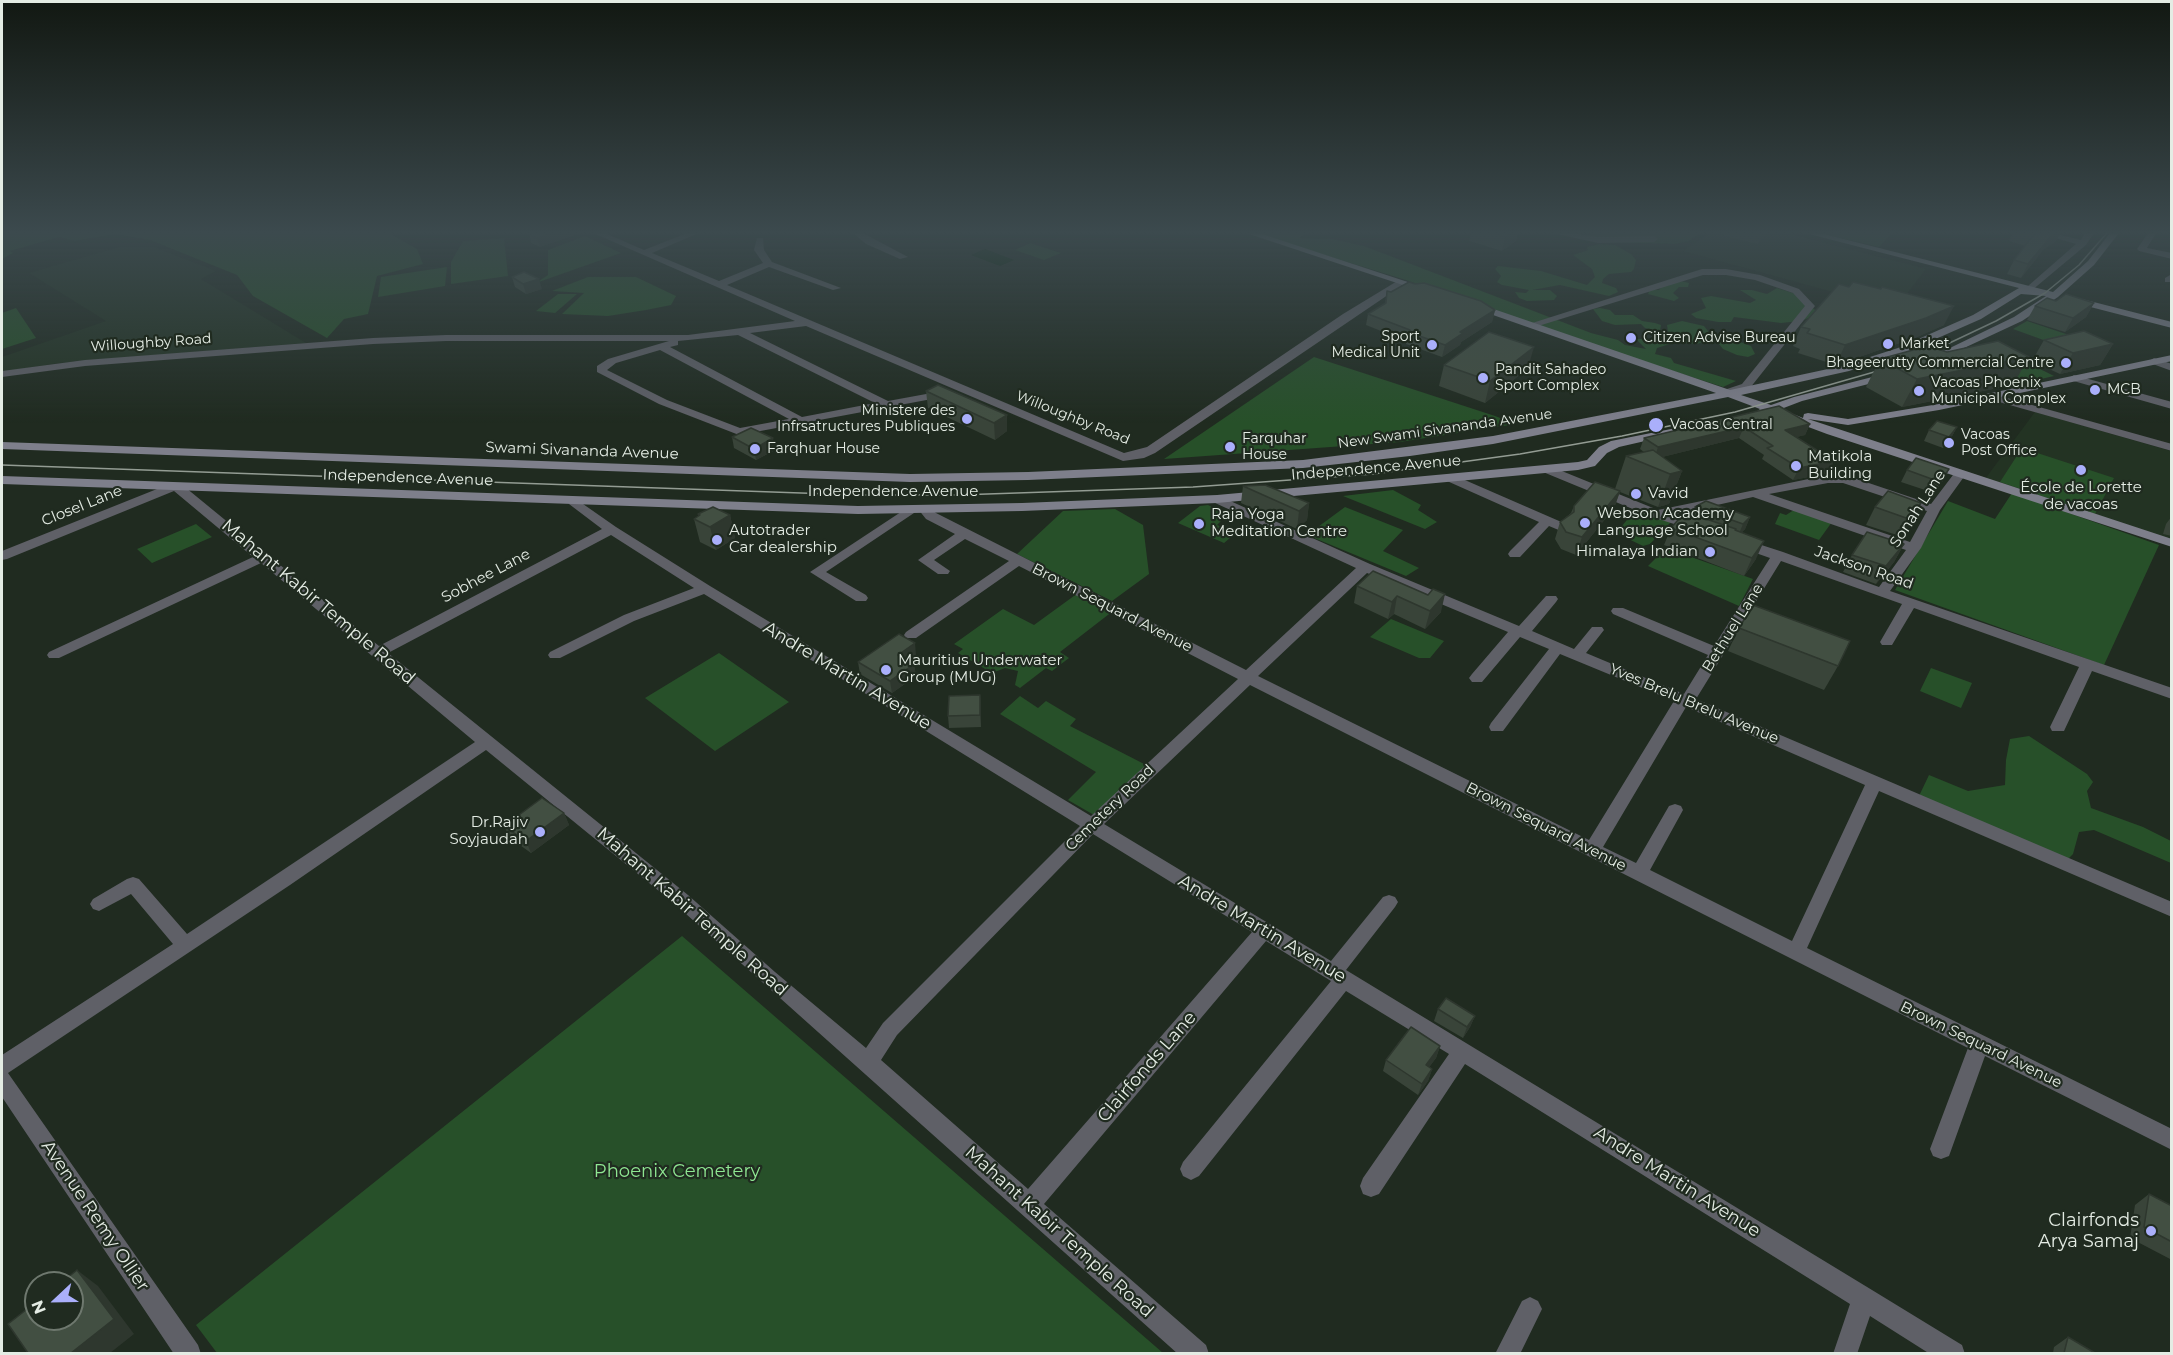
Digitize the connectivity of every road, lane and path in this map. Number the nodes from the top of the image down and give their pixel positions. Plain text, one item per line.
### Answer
1 (744, 296) edge
2 (1379, 296) edge
3 (1624, 296) edge
4 (1801, 296) edge
5 (2011, 296) edge
6 (2053, 296) edge
7 (2060, 296) edge
8 (1464, 302) edge
9 (788, 315) junction
10 (807, 322) junction
11 (1531, 325) junction
12 (2172, 325) edge
13 (764, 329) junction
14 (742, 333) junction
15 (688, 338) junction
16 (662, 347) junction
17 (2172, 358) edge
18 (2154, 361) junction
19 (1918, 364) edge
20 (2172, 368) edge
21 (1899, 372) edge
22 (2, 374) edge
23 (2074, 378) junction
24 (965, 390) junction
25 (1729, 393) junction
26 (1989, 396) junction
27 (1798, 399) junction
28 (885, 404) junction
29 (2172, 406) edge
30 (1775, 408) junction
31 (1747, 416) edge
32 (1807, 416) junction
33 (800, 420) junction
34 (1848, 422) junction
35 (2142, 425) dead end
36 (1693, 428) edge
37 (2136, 438) junction
38 (1856, 440) junction
39 (2, 446) edge
40 (2172, 448) edge
41 (1547, 469) junction
42 (1161, 471) joint
43 (1960, 474) junction
44 (1451, 478) junction
45 (2, 480) edge
46 (176, 486) junction
47 (1754, 493) junction
48 (1217, 499) junction
49 (573, 501) junction
50 (917, 509) junction
51 (1934, 509) junction
52 (1657, 514) junction
53 (1547, 521) junction
54 (1561, 527) edge
55 (610, 530) junction
56 (1710, 532) edge
57 (965, 533) junction
58 (1733, 540) edge
59 (2172, 543) edge
60 (1914, 549) junction
61 (1515, 554) dead end
62 (1778, 555) junction
63 (2, 556) edge
64 (264, 557) junction
65 (1018, 561) junction
66 (1365, 567) junction
67 (943, 571) dead end
68 (705, 589) junction
69 (1883, 591) junction
70 (861, 598) dead end
71 (1551, 598) dead end
72 (1911, 601) junction
73 (1618, 611) dead end
74 (1597, 630) dead end
75 (1521, 631) junction
76 (911, 635) dead end
77 (1887, 642) dead end
78 (1558, 647) junction
79 (378, 652) junction
80 (1717, 653) junction
81 (54, 655) dead end
82 (555, 655) dead end
83 (1577, 655) junction
84 (2088, 664) junction
85 (1249, 678) junction
86 (1477, 678) dead end
87 (2172, 694) edge
88 (1685, 700) junction
89 (1497, 727) dead end
90 (2058, 727) dead end
91 (486, 742) junction
92 (1875, 781) junction
93 (1675, 810) dead end
94 (1092, 825) junction
95 (1592, 850) junction
96 (1639, 873) junction
97 (1389, 903) dead end
98 (99, 904) dead end
99 (2172, 910) edge
100 (1264, 930) junction
101 (185, 945) junction
102 (1796, 953) junction
103 (1338, 975) junction
104 (1979, 1044) junction
105 (1462, 1051) junction
106 (868, 1062) junction
107 (2, 1066) edge
108 (2, 1080) edge
109 (2172, 1140) edge
110 (1941, 1149) dead end
111 (1191, 1169) dead end
112 (1371, 1186) dead end
113 (1029, 1205) junction
114 (1863, 1298) junction
115 (1530, 1310) dead end
116 (189, 1353) edge
117 (1197, 1353) edge
118 (1507, 1353) edge
119 (1845, 1353) edge
120 (1953, 1353) edge

1 - 9 street, Willoughby Road
2 - 24 street, Willoughby Road
3 - 11 street
4 - 25 street
5 - 25 street
6 - 19 street
7 - 12 street
8 - 11 street
9 - 10 street, Willoughby Road
9 - 13 street
10 - 13 street, Willoughby Road
10 - 24 street, Willoughby Road
11 - 25 street
13 - 14 street, Willoughby Road
14 - 15 street, Willoughby Road
14 - 28 street
15 - 16 street
15 - 22 street, Willoughby Road
16 - 33 street
16 - 33 street
17 - 18 street
18 - 20 street
18 - 23 street
21 - 27 street
23 - 26 street
23 - 29 street
24 - 28 street
25 - 30 street
25 - 42 street, New Swami Sivananda Avenue
26 - 34 street
26 - 37 street
27 - 30 street
27 - 32 street
28 - 33 street
30 - 31 street
30 - 32 street
30 - 38 street
32 - 34 street
34 - 38 street
35 - 37 street
36 - 41 street, Independence Avenue
37 - 40 street
38 - 43 street
39 - 42 street, Swami Sivananda Avenue
41 - 44 street, Independence Avenue
41 - 52 street
43 - 51 street, Sonah Lane
43 - 59 street
44 - 48 street, Independence Avenue
44 - 53 street
45 - 46 street, Independence Avenue
46 - 49 street, Independence Avenue
46 - 63 street, Closel Lane
46 - 64 street, Mahant Kabir Temple Road
47 - 51 street
47 - 52 street
47 - 60 street
48 - 50 street, Independence Avenue
48 - 66 street, Yves Brelu Brelu Avenue
49 - 50 street, Independence Avenue
49 - 55 street, Andre Martin Avenue
50 - 57 street, Brown Sequard Avenue
50 - 70 street
51 - 60 street, Sonah Lane
52 - 56 street
53 - 54 street
53 - 61 street
55 - 68 street, Andre Martin Avenue
55 - 79 street, Sobhee Lane
57 - 65 street, Brown Sequard Avenue
57 - 67 street
58 - 62 street, Jackson Road
60 - 69 street, Sonah Lane
62 - 69 street, Jackson Road
62 - 80 street, Bethuel Lane
64 - 79 street, Mahant Kabir Temple Road
64 - 81 street
65 - 76 street
65 - 85 street, Brown Sequard Avenue
66 - 75 street, Yves Brelu Brelu Avenue
66 - 85 street, Cemetery Road
68 - 82 street
68 - 94 street, Andre Martin Avenue
69 - 72 street, Jackson Road
71 - 75 street
72 - 77 street
72 - 84 street, Jackson Road
73 - 80 street
74 - 83 street
75 - 78 street, Yves Brelu Brelu Avenue
75 - 86 street
78 - 83 street, Yves Brelu Brelu Avenue
78 - 89 street
79 - 91 street, Mahant Kabir Temple Road
80 - 88 street, Bethuel Lane
83 - 88 street, Yves Brelu Brelu Avenue
84 - 87 street, Jackson Road
84 - 90 street
85 - 94 street, Cemetery Road
85 - 95 street, Brown Sequard Avenue
88 - 92 street, Yves Brelu Brelu Avenue
88 - 95 street, Bethuel Lane
91 - 101 street
91 - 106 street, Mahant Kabir Temple Road
92 - 99 street, Yves Brelu Brelu Avenue
92 - 102 street
93 - 96 street
94 - 100 street, Andre Martin Avenue
94 - 106 street, Cemetery Road
95 - 96 street, Brown Sequard Avenue
96 - 102 street, Brown Sequard Avenue
97 - 103 street
98 - 101 street
100 - 103 street, Andre Martin Avenue
100 - 113 street, Clairfonds Lane
101 - 107 street
102 - 104 street, Brown Sequard Avenue
103 - 105 street, Andre Martin Avenue
103 - 111 street
104 - 109 street, Brown Sequard Avenue
104 - 110 street
105 - 112 street
105 - 114 street, Andre Martin Avenue
106 - 113 street, Mahant Kabir Temple Road
108 - 116 street, Avenue Remy Ollier
113 - 117 street, Mahant Kabir Temple Road
114 - 119 street
114 - 120 street, Andre Martin Avenue
115 - 118 street

